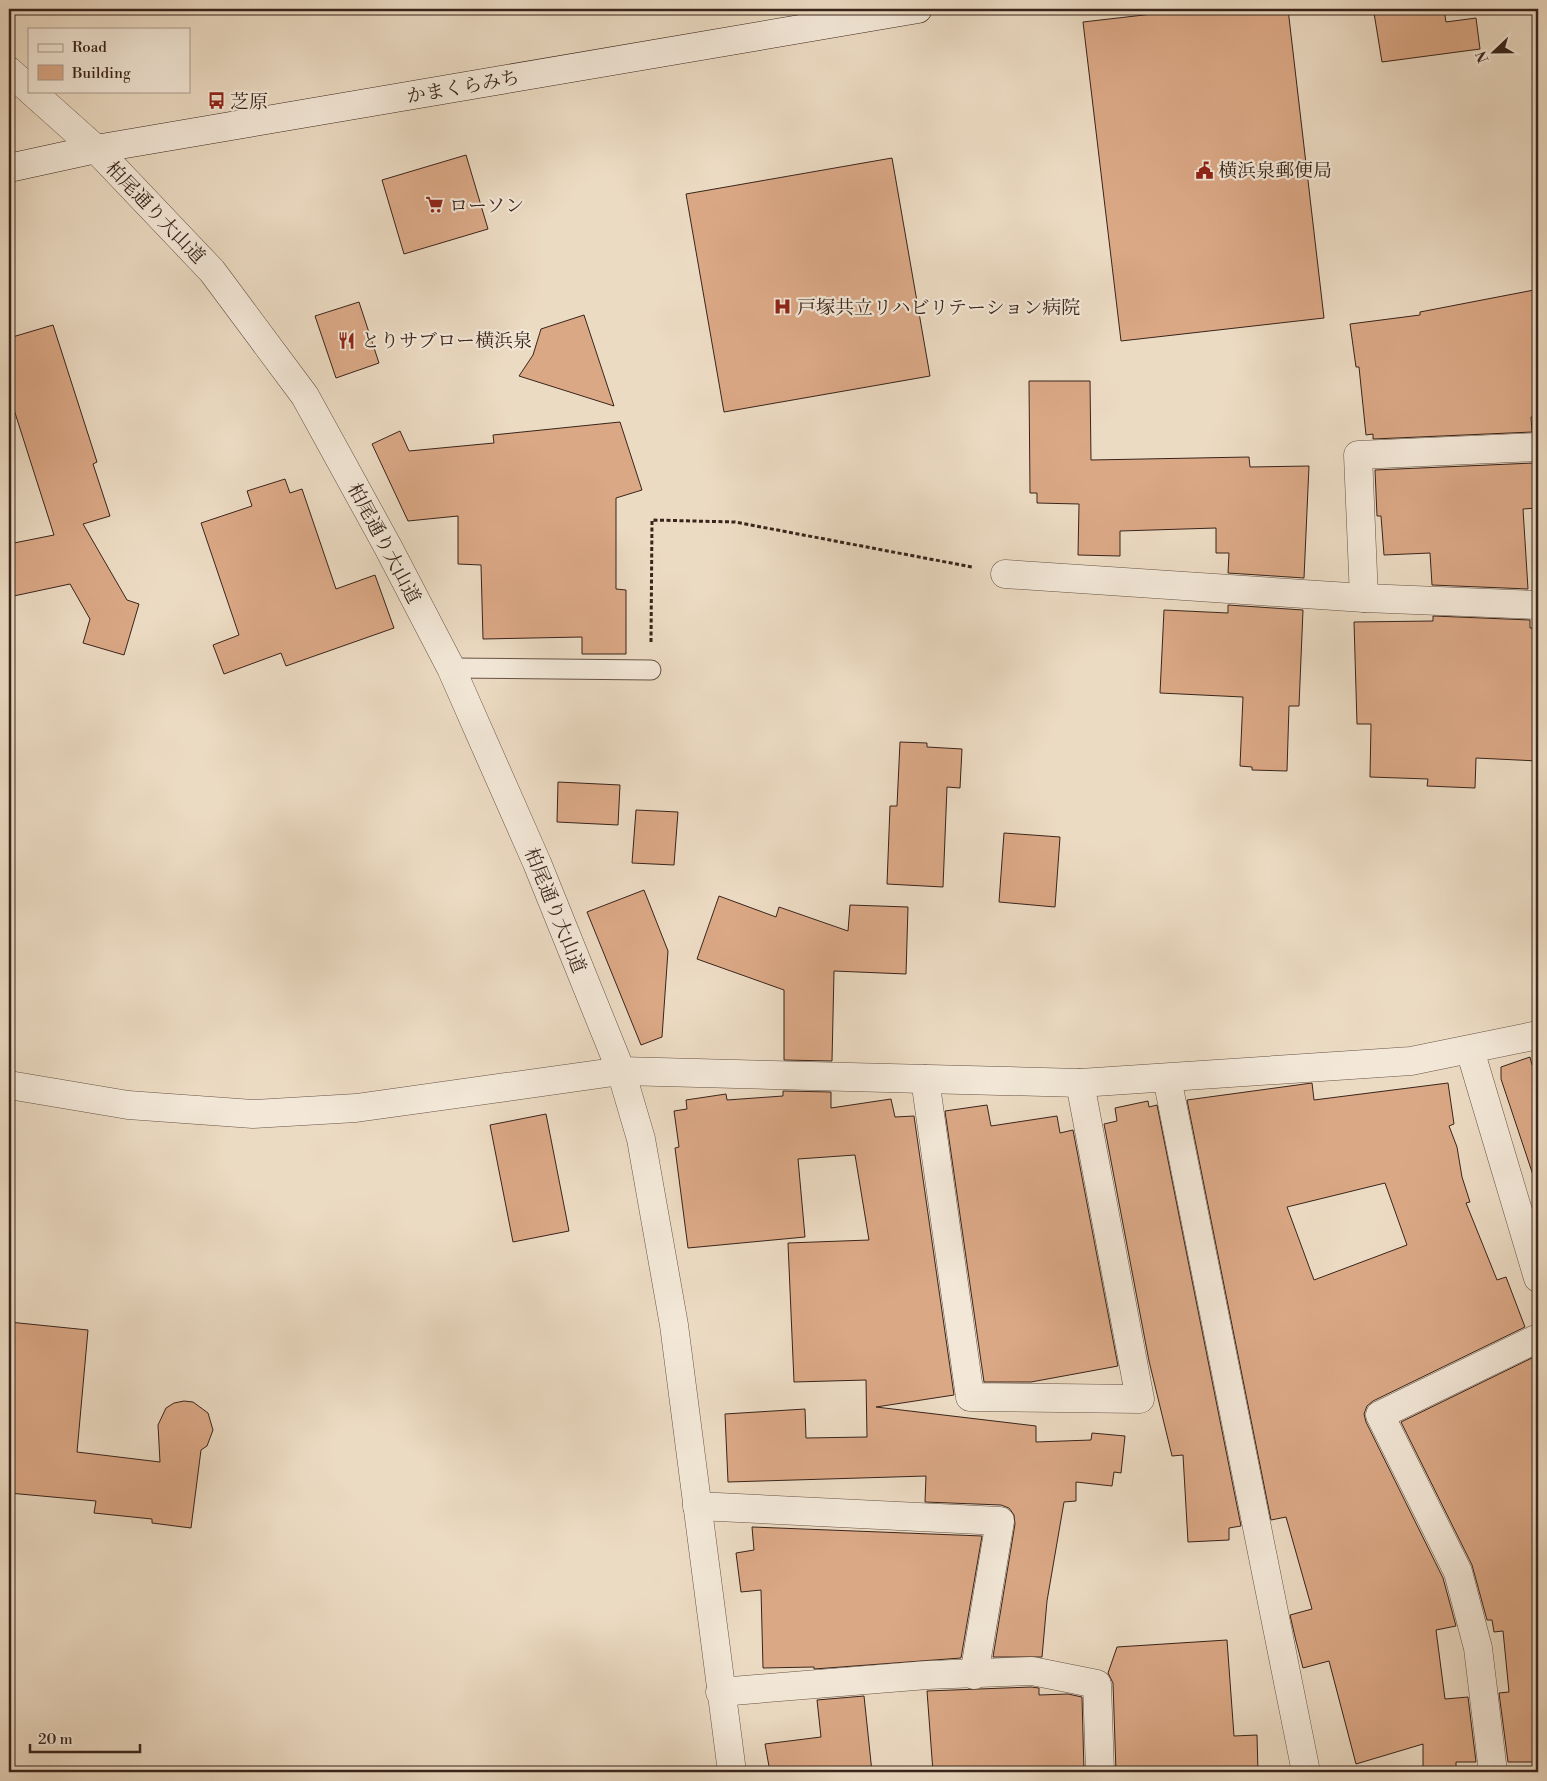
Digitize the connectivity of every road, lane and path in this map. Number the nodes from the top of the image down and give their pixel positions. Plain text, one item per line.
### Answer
1 (918, 9) edge
2 (9, 71) edge
3 (28, 88) edge
4 (32, 92) edge
5 (96, 149) junction
6 (9, 168) edge
7 (1538, 447) edge
8 (1005, 574) joint
9 (1364, 598) junction
10 (1538, 604) edge
11 (451, 668) junction
12 (651, 670) joint
13 (1538, 1035) edge
14 (1470, 1050) junction
15 (621, 1070) junction
16 (1167, 1078) junction
17 (926, 1079) junction
18 (1080, 1083) junction
19 (9, 1086) edge
20 (1538, 1278) edge
21 (1538, 1338) edge
22 (696, 1506) junction
23 (974, 1675) junction
24 (720, 1692) junction
25 (732, 1772) edge
26 (1100, 1772) edge
27 (1306, 1772) edge
28 (1493, 1772) edge

1 - 5 street, かまくらみち
2 - 3 street, 柏尾通り大山道
4 - 5 street, 柏尾通り大山道
5 - 6 street, かまくらみち
5 - 11 street, 柏尾通り大山道
7 - 9 street
8 - 9 street
8 - 12 path
9 - 10 street
11 - 12 lane
11 - 15 street, 柏尾通り大山道
13 - 14 street
14 - 16 street
14 - 20 street
15 - 17 street
15 - 19 street
15 - 22 street, 柏尾通り大山道
16 - 18 street
16 - 27 street
17 - 18 street
17 - 18 street
21 - 28 street
22 - 23 street
22 - 24 street, 柏尾通り大山道
23 - 24 street
23 - 26 street
24 - 25 street, 柏尾通り大山道

